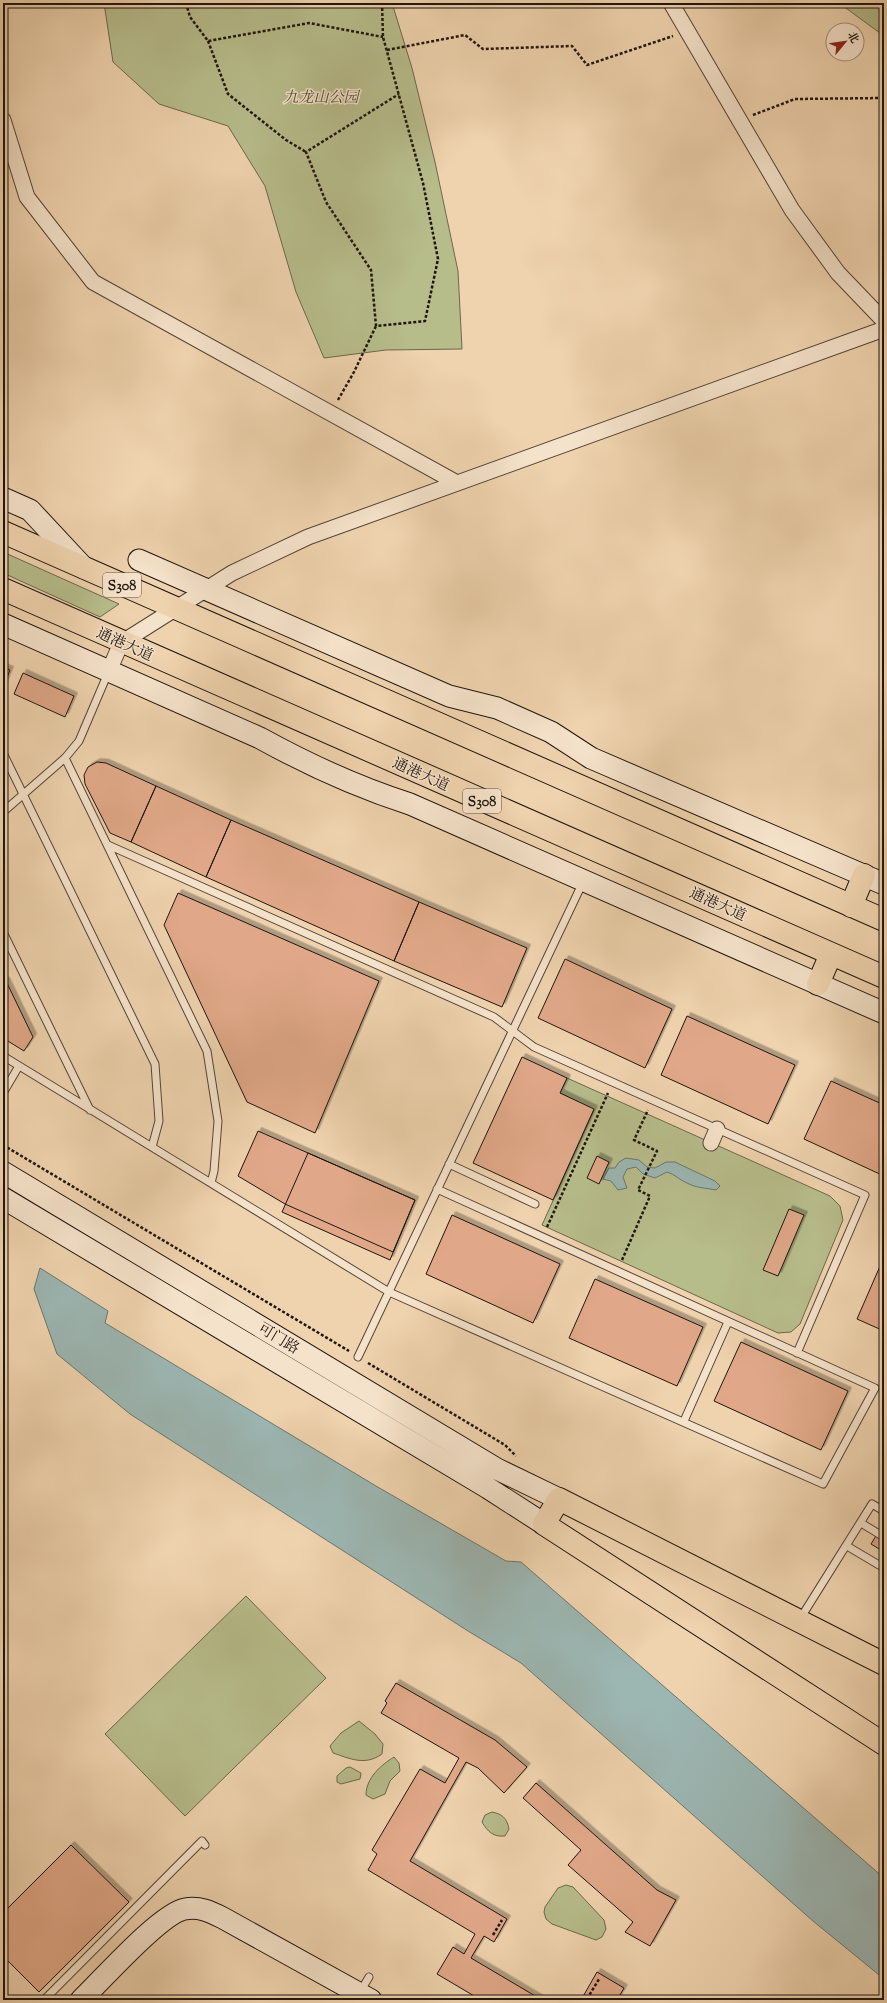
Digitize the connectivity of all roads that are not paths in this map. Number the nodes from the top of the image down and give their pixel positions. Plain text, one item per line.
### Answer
1 (671, 3) edge
2 (3, 120) edge
3 (884, 321) edge
4 (884, 329) edge
5 (457, 484) junction
6 (3, 498) edge
7 (3, 532) edge
8 (139, 560) dead end
9 (84, 568) junction
10 (205, 589) junction
11 (3, 590) edge
12 (175, 608) junction
13 (3, 624) edge
14 (121, 642) junction
15 (109, 671) junction
16 (3, 753) edge
17 (65, 758) junction
18 (24, 795) junction
19 (3, 812) edge
20 (108, 845) junction
21 (864, 875) junction
22 (583, 880) junction
23 (884, 884) edge
24 (851, 906) junction
25 (884, 920) edge
26 (3, 932) edge
27 (830, 954) junction
28 (884, 977) edge
29 (818, 984) junction
30 (884, 1013) edge
31 (513, 1031) junction
32 (3, 1056) edge
33 (19, 1066) junction
34 (3, 1093) edge
35 (90, 1110) junction
36 (717, 1129) junction
37 (711, 1143) dead end
38 (152, 1147) junction
39 (449, 1164) junction
40 (3, 1172) edge
41 (211, 1184) junction
42 (437, 1189) junction
43 (3, 1198) edge
44 (535, 1204) dead end
45 (389, 1292) junction
46 (728, 1322) junction
47 (797, 1353) junction
48 (358, 1357) road end
49 (684, 1421) junction
50 (559, 1499) junction
51 (884, 1511) edge
52 (860, 1523) junction
53 (544, 1524) junction
54 (884, 1537) edge
55 (847, 1546) junction
56 (884, 1568) edge
57 (799, 1622) junction
58 (884, 1664) edge
59 (884, 1744) edge
60 (205, 1845) dead end
61 (366, 1990) edge
62 (44, 2000) edge
63 (81, 2000) edge

1 - 3 street
2 - 5 street
4 - 5 street
5 - 10 street
6 - 9 street
7 - 9 main road, S308
8 - 10 street
9 - 12 main road, S308
10 - 12 street
10 - 21 street
11 - 14 main road, 通港大道 / S308
12 - 14 street
12 - 24 main road, S308
13 - 15 street
14 - 15 street
14 - 27 main road, 通港大道 / S308
15 - 17 lane
15 - 22 street
16 - 18 lane
17 - 18 lane
17 - 20 lane
18 - 19 lane
18 - 38 lane
20 - 31 lane
20 - 41 lane
21 - 23 street
21 - 24 main road
22 - 29 street
22 - 31 lane
24 - 25 main road, S308
26 - 35 lane
27 - 28 main road, 通港大道 / S308
27 - 29 main road
29 - 30 street
31 - 36 lane
31 - 39 lane
32 - 33 lane
33 - 34 lane
33 - 35 lane
35 - 38 lane
36 - 37 street
36 - 47 lane
38 - 41 lane
39 - 42 lane
39 - 44 lane
40 - 50 street, 可门路
41 - 45 lane
42 - 45 lane
42 - 46 lane
43 - 53 street, 可门路
45 - 48 lane
45 - 49 lane
46 - 47 lane
46 - 49 lane
47 - 49 lane
50 - 53 main road
50 - 57 main road
51 - 52 lane
52 - 54 lane
52 - 55 lane
53 - 59 main road
55 - 56 lane
55 - 57 lane
57 - 58 main road
60 - 62 lane
61 - 63 street

